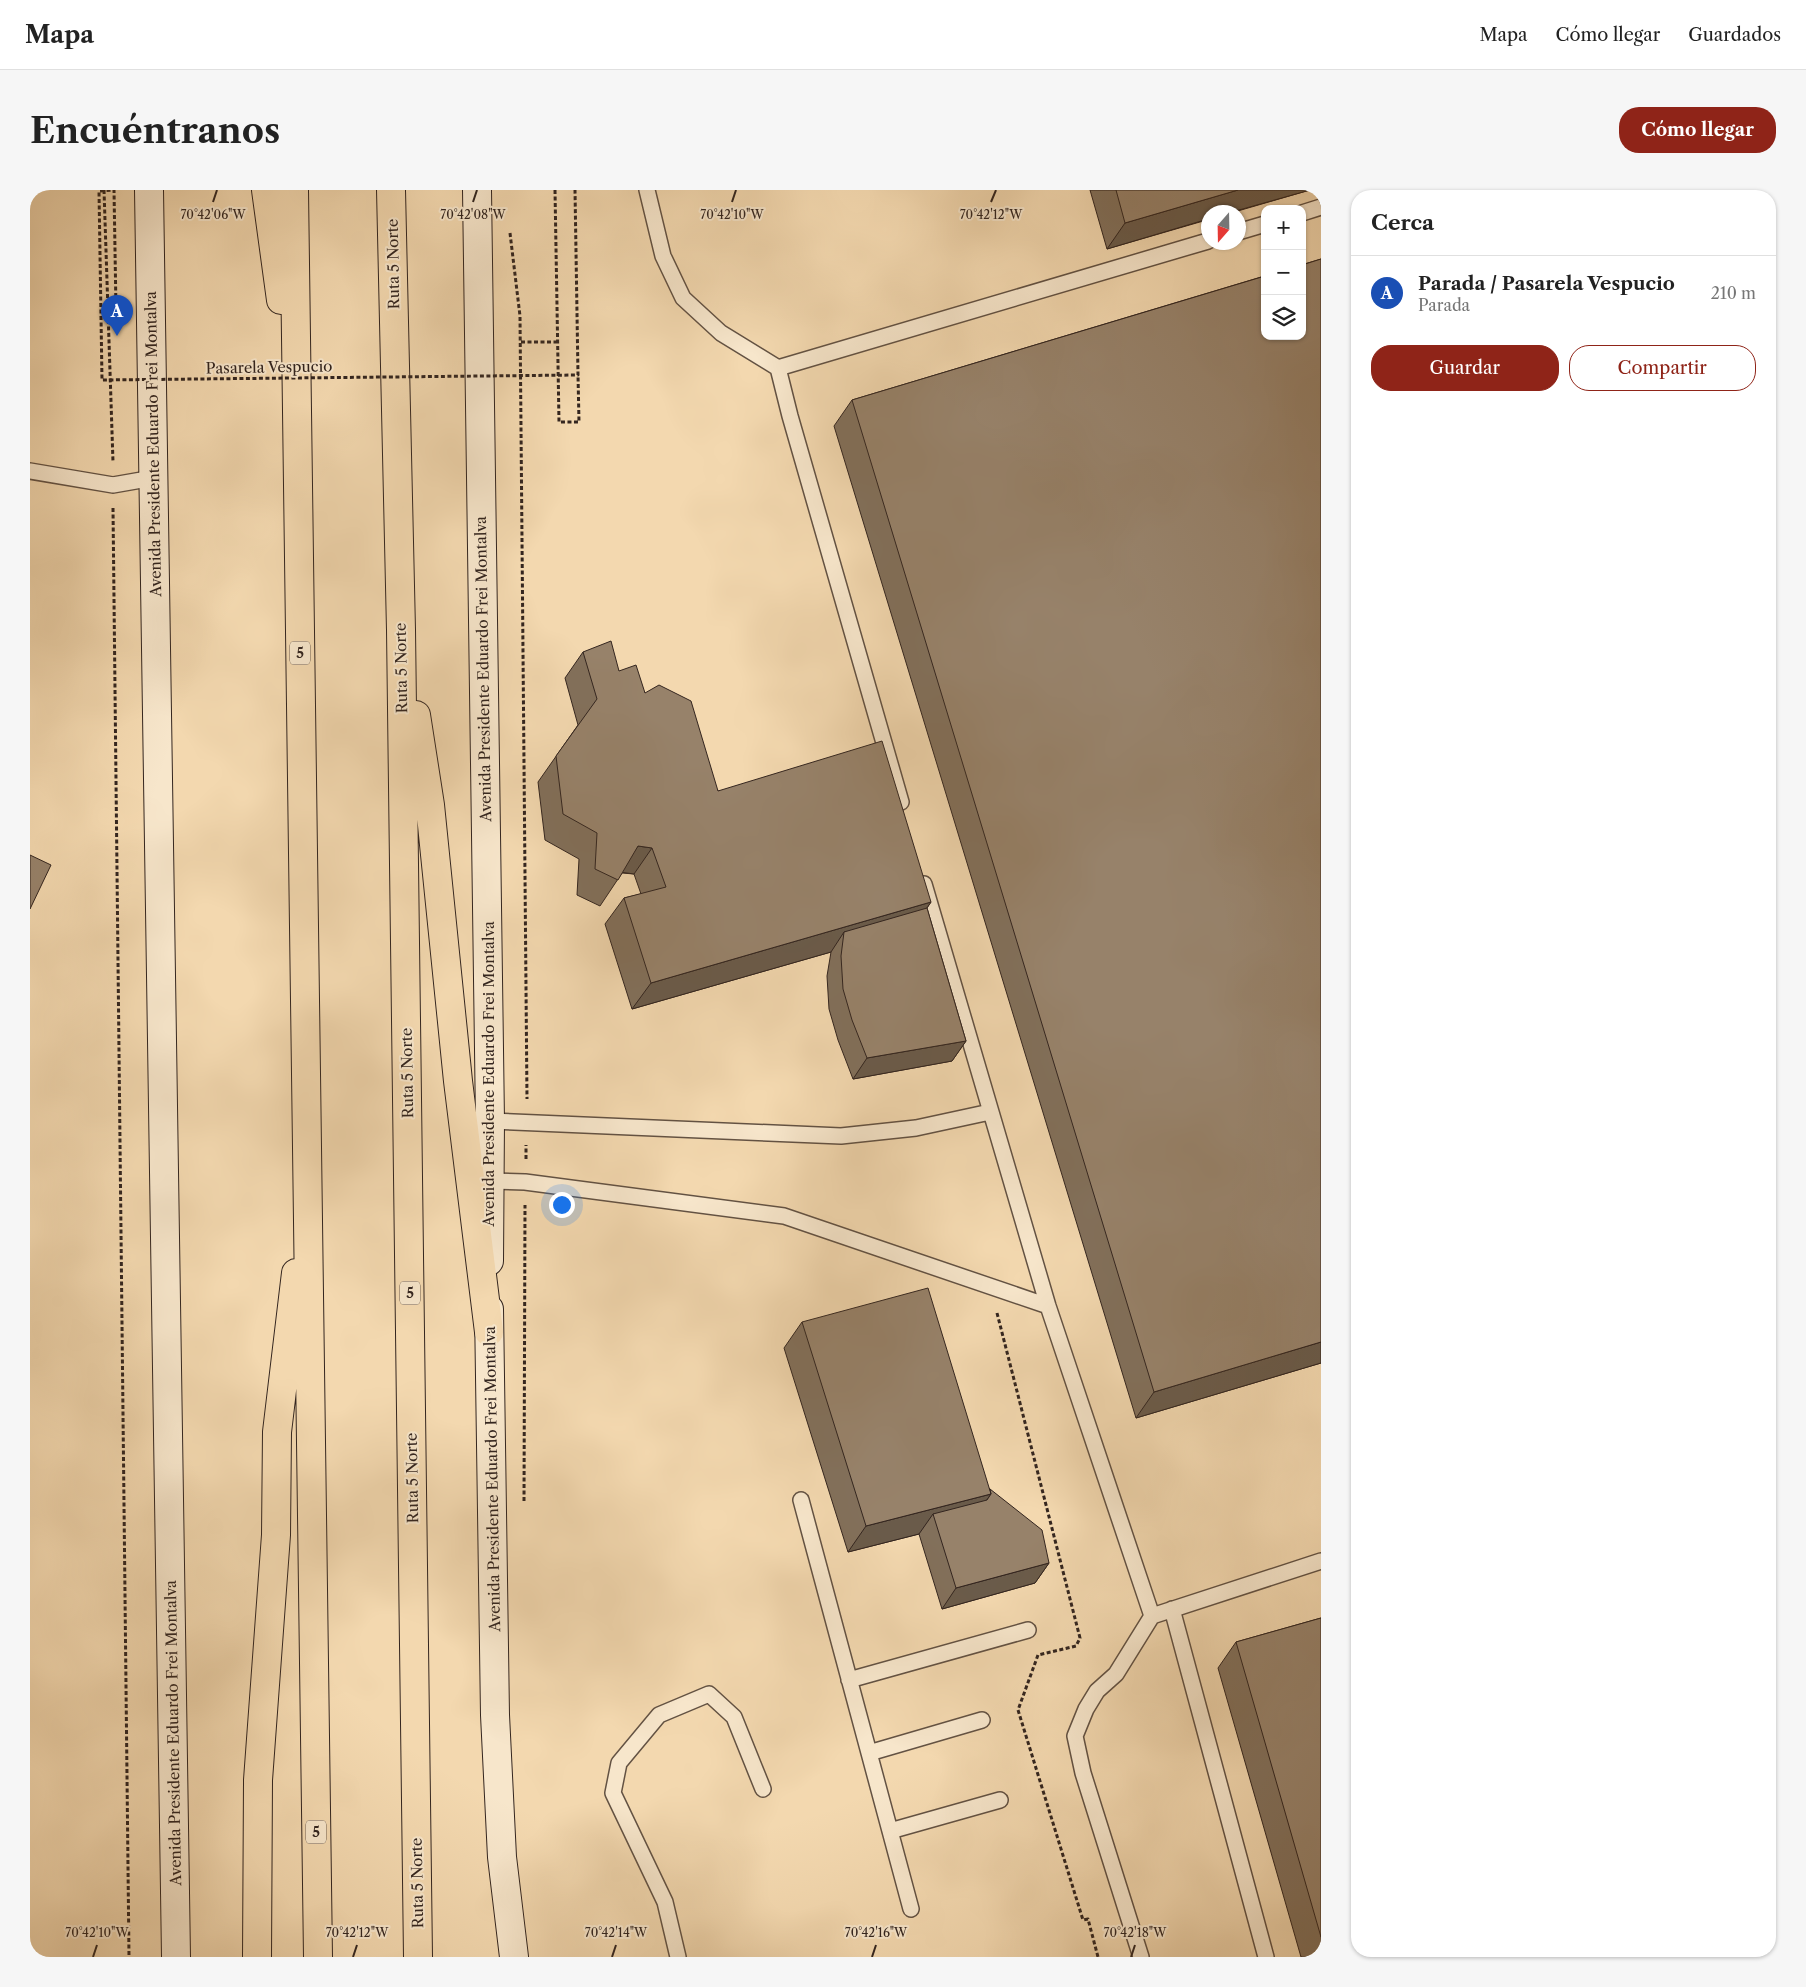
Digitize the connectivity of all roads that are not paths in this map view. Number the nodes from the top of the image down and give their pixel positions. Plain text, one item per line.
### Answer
1 (148, 190) edge
2 (266, 190) edge
3 (294, 190) edge
4 (391, 190) edge
5 (477, 190) edge
6 (646, 190) edge
7 (1321, 207) edge
8 (1306, 212) edge
9 (1261, 225) edge
10 (1246, 230) edge
11 (1201, 242) edge
12 (778, 368) junction
13 (296, 408) junction
14 (30, 471) edge
15 (153, 478) junction
16 (401, 630) junction
17 (905, 816) edge
18 (921, 874) edge
19 (990, 1112) junction
20 (490, 1121) junction
21 (490, 1181) junction
22 (309, 1184) junction
23 (1048, 1306) junction
24 (489, 1332) junction
25 (800, 1500) dead end
26 (1321, 1561) edge
27 (1172, 1609) junction
28 (1152, 1616) junction
29 (1028, 1630) dead end
30 (849, 1680) junction
31 (982, 1720) dead end
32 (869, 1753) junction
33 (763, 1789) dead end
34 (1000, 1800) dead end
35 (890, 1831) junction
36 (911, 1909) dead end
37 (176, 1957) edge
38 (257, 1957) edge
39 (318, 1957) edge
40 (418, 1957) edge
41 (514, 1957) edge
42 (678, 1957) edge
43 (1141, 1957) edge
44 (1266, 1957) edge

1 - 15 main road, Avenida Presidente Eduardo Frei Montalva
2 - 13 highway
3 - 13 highway, 5
4 - 16 highway, Ruta 5 Norte / 5
5 - 20 main road, Avenida Presidente Eduardo Frei Montalva
6 - 12 lane
7 - 8 lane
9 - 10 lane
11 - 12 lane
12 - 17 lane
13 - 22 highway, 5
14 - 15 lane
15 - 37 main road, Avenida Presidente Eduardo Frei Montalva
16 - 24 highway
16 - 40 highway, Ruta 5 Norte / 5
18 - 19 lane
19 - 20 lane
19 - 23 lane
20 - 21 main road, Avenida Presidente Eduardo Frei Montalva
21 - 23 lane
21 - 24 main road, Avenida Presidente Eduardo Frei Montalva
22 - 38 highway
22 - 39 highway, 5
23 - 28 lane
24 - 41 main road, Avenida Presidente Eduardo Frei Montalva
25 - 30 lane
26 - 27 lane
27 - 28 lane
27 - 44 lane
28 - 43 lane
29 - 30 lane
30 - 32 lane
31 - 32 lane
32 - 35 lane
33 - 42 lane
34 - 35 lane
35 - 36 lane

